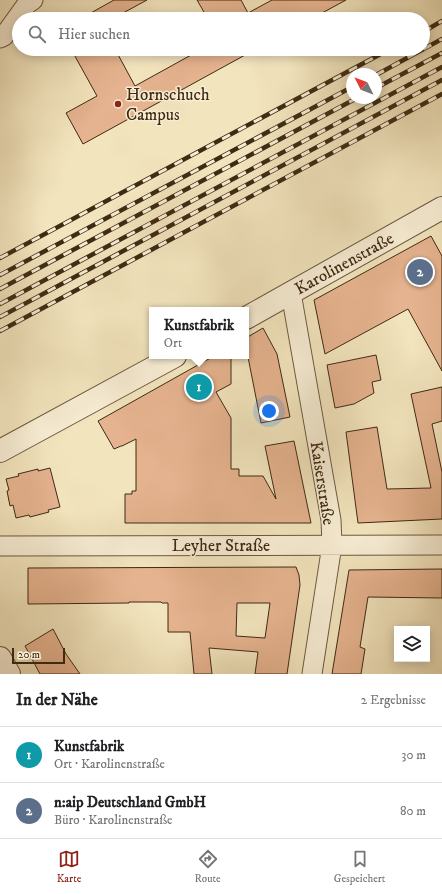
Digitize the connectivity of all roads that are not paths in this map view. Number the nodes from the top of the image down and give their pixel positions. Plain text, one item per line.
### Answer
1 (33, 0) edge
2 (21, 12) edge
3 (12, 25) edge
4 (0, 38) edge
5 (442, 208) edge
6 (291, 293) junction
7 (249, 316) edge
8 (169, 359) edge
9 (0, 451) edge
10 (332, 545) junction
11 (442, 545) edge
12 (0, 546) edge
13 (0, 658) edge
14 (9, 674) edge
15 (312, 674) edge

1 - 2 street
3 - 4 street
5 - 6 street, Karolinenstraße
6 - 7 street, Karolinenstraße
6 - 10 street, Kaiserstraße
8 - 9 street
10 - 11 street, Leyher Straße
10 - 12 street, Leyher Straße
10 - 15 street, Kaiserstraße
13 - 14 street

